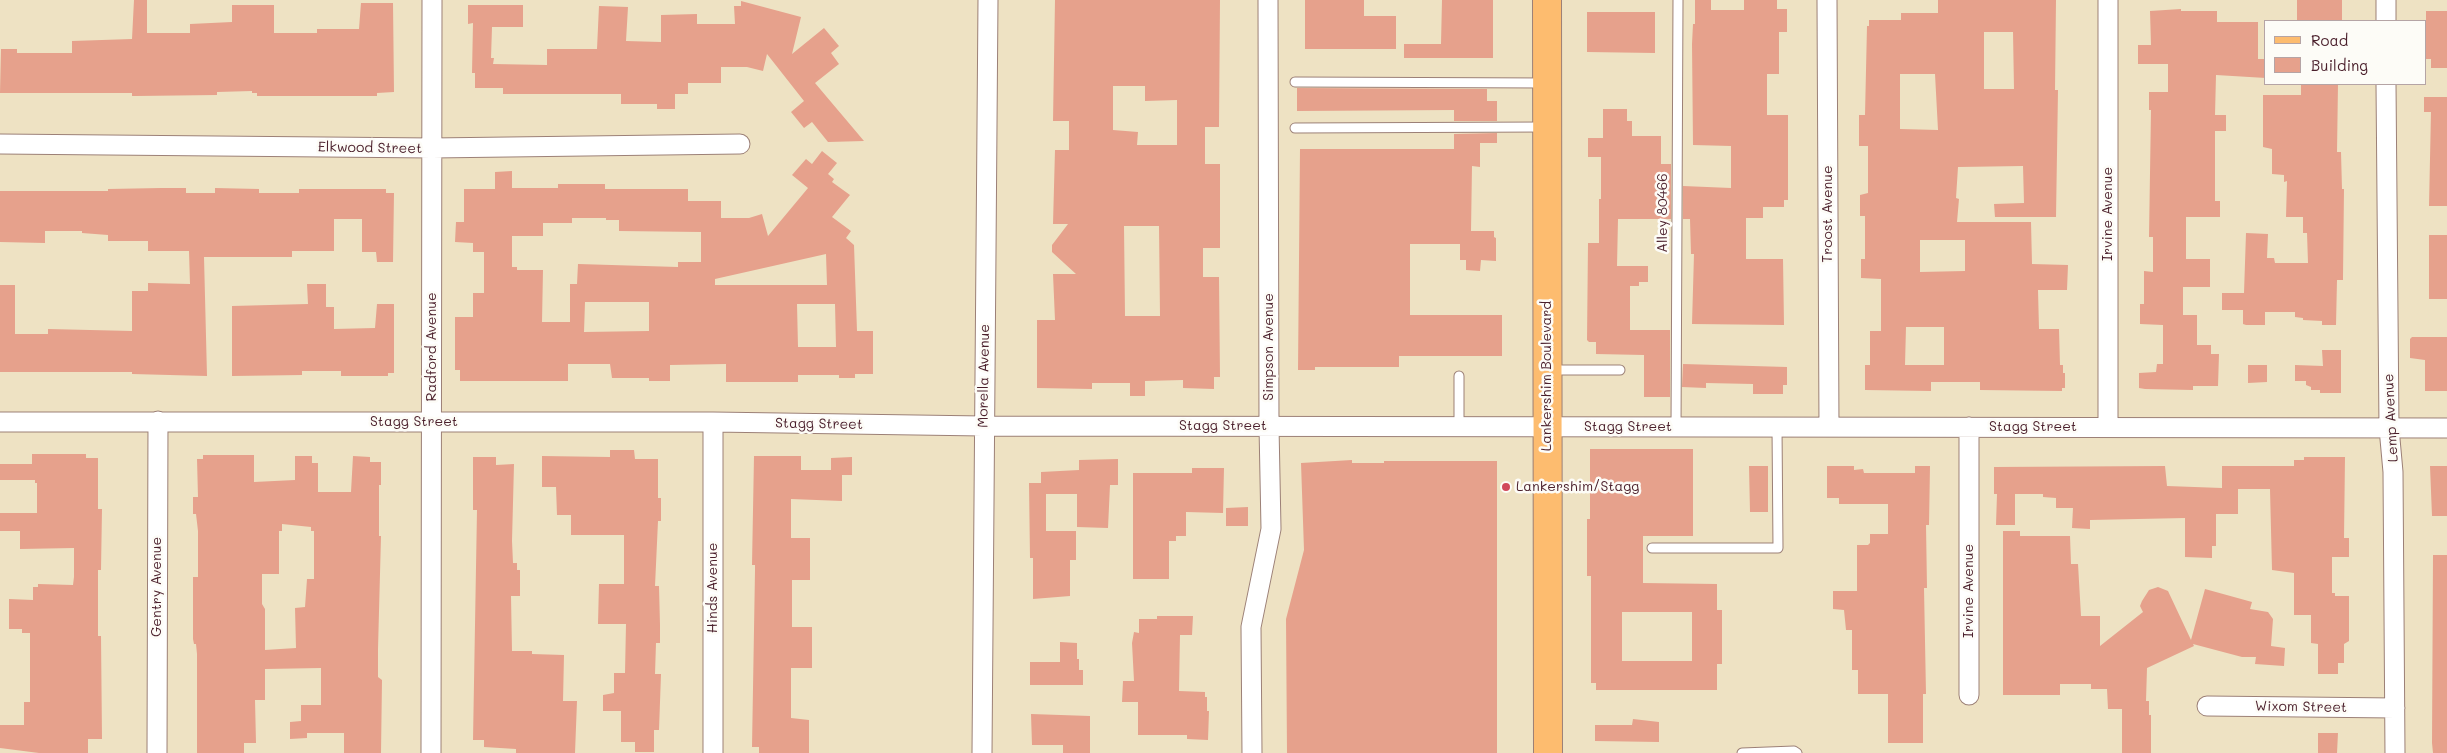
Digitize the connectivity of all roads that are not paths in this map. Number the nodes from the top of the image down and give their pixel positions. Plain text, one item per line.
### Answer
1 (432, 0) edge
2 (988, 0) edge
3 (1268, 0) edge
4 (1547, 0) edge
5 (1678, 0) edge
6 (1827, 0) edge
7 (2108, 0) edge
8 (2386, 0) edge
9 (2386, 20) edge
10 (1295, 82) dead end
11 (1548, 83) junction
12 (2386, 85) edge
13 (1548, 127) junction
14 (1295, 128) dead end
15 (0, 144) edge
16 (740, 144) dead end
17 (432, 148) junction
18 (1547, 370) junction
19 (1620, 370) dead end
20 (1459, 376) dead end
21 (158, 421) junction
22 (0, 422) edge
23 (432, 422) junction
24 (713, 422) junction
25 (983, 426) junction
26 (1269, 426) junction
27 (1459, 427) junction
28 (1548, 427) junction
29 (1676, 427) junction
30 (1777, 427) junction
31 (1829, 427) junction
32 (1969, 427) junction
33 (2108, 427) junction
34 (2389, 428) junction
35 (2447, 428) edge
36 (1652, 548) dead end
37 (1969, 695) dead end
38 (2207, 706) dead end
39 (2396, 708) junction
40 (157, 753) edge
41 (431, 753) edge
42 (713, 753) edge
43 (982, 753) edge
44 (1252, 753) edge
45 (1548, 753) edge
46 (1742, 753) edge
47 (1796, 753) edge
48 (2395, 753) edge

1 - 17 street, Radford Avenue
2 - 25 street, Morella Avenue
3 - 26 street, Simpson Avenue
4 - 11 main road, Lankershim Boulevard
5 - 29 lane, Alley 80466
6 - 31 street, Troost Avenue
7 - 33 street, Irvine Avenue
8 - 9 street
10 - 11 lane
11 - 13 main road, Lankershim Boulevard
12 - 34 street, Lemp Avenue
13 - 14 lane
13 - 18 main road, Lankershim Boulevard
15 - 17 street, Elkwood Street
16 - 17 street, Elkwood Street
17 - 23 street, Radford Avenue
18 - 19 lane
18 - 28 main road, Lankershim Boulevard
20 - 27 lane
21 - 22 street, Stagg Street
21 - 23 street, Stagg Street
21 - 40 street, Gentry Avenue
23 - 24 street, Stagg Street
23 - 41 street, Radford Avenue
24 - 25 street, Stagg Street
24 - 42 street, Hinds Avenue
25 - 26 street, Stagg Street
25 - 43 street, Morella Avenue
26 - 27 street, Stagg Street
26 - 44 street, Simpson Avenue
27 - 28 street, Stagg Street
28 - 29 street, Stagg Street
28 - 45 main road, Lankershim Boulevard
29 - 30 street, Stagg Street
30 - 31 street, Stagg Street
30 - 36 lane
31 - 32 street, Stagg Street
32 - 33 street, Stagg Street
32 - 37 street, Irvine Avenue
33 - 34 street, Stagg Street
34 - 35 street, Stagg Street
34 - 39 street, Lemp Avenue
38 - 39 street, Wixom Street
39 - 48 street, Lemp Avenue
46 - 47 lane

